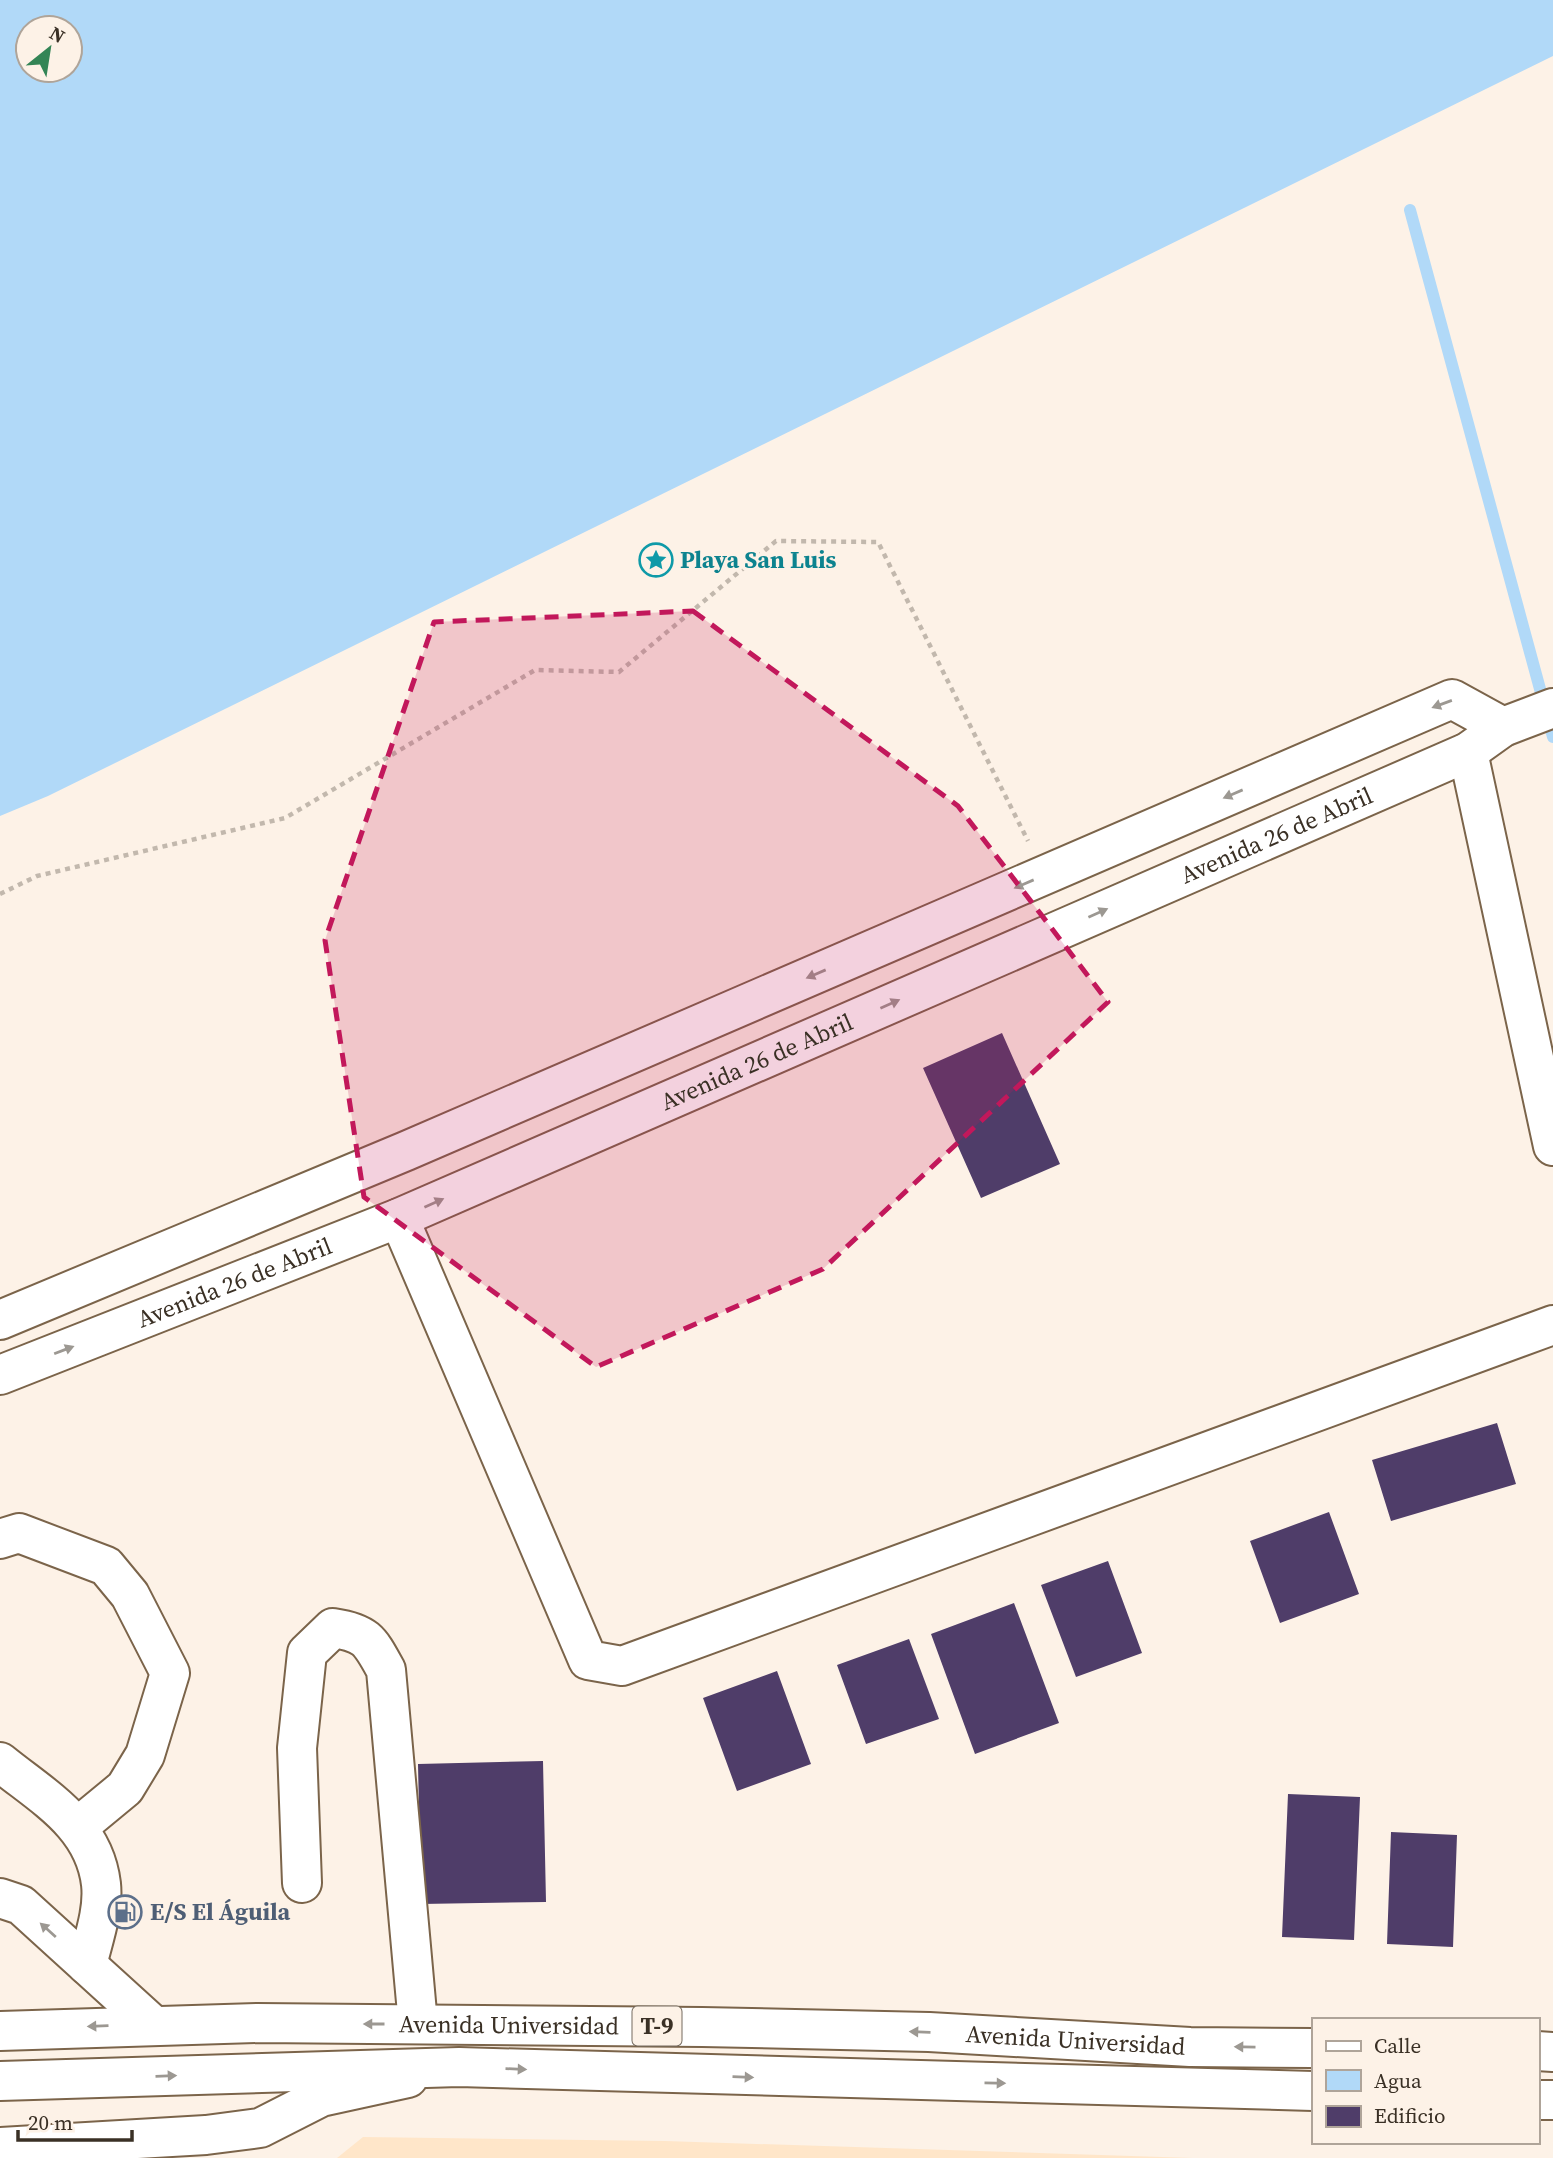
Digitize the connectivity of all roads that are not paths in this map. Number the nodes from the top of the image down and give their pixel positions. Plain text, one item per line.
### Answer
1 (1553, 708) edge
2 (1503, 727) junction
3 (1468, 752) junction
4 (1553, 1146) edge
5 (399, 1218) junction
6 (0, 1320) edge
7 (1553, 1325) edge
8 (0, 1375) edge
9 (0, 1539) edge
10 (0, 1762) edge
11 (79, 1826) junction
12 (302, 1883) dead end
13 (0, 1898) edge
14 (87, 1965) junction
15 (418, 2024) junction
16 (153, 2025) junction
17 (0, 2031) edge
18 (1312, 2048) edge
19 (459, 2067) junction
20 (0, 2081) edge
21 (1312, 2091) edge
22 (0, 2147) edge

1 - 2 street, Avenida 26 de Abril
2 - 3 street, Avenida 26 de Abril
2 -> 6 street
3 - 4 street
5 -> 3 street, Avenida 26 de Abril
5 - 7 street
8 -> 5 street, Avenida 26 de Abril
9 - 11 street
10 - 11 street
11 - 14 street
12 - 15 street
14 -> 13 street
14 - 16 street
15 -> 16 street, Avenida Universidad / T-9
18 -> 15 street, Avenida Universidad / T-9
16 -> 17 street, Avenida Universidad / T-9
20 -> 19 street, Avenida Universidad / T-9
19 -> 21 street, Avenida Universidad / T-9
19 - 22 street

